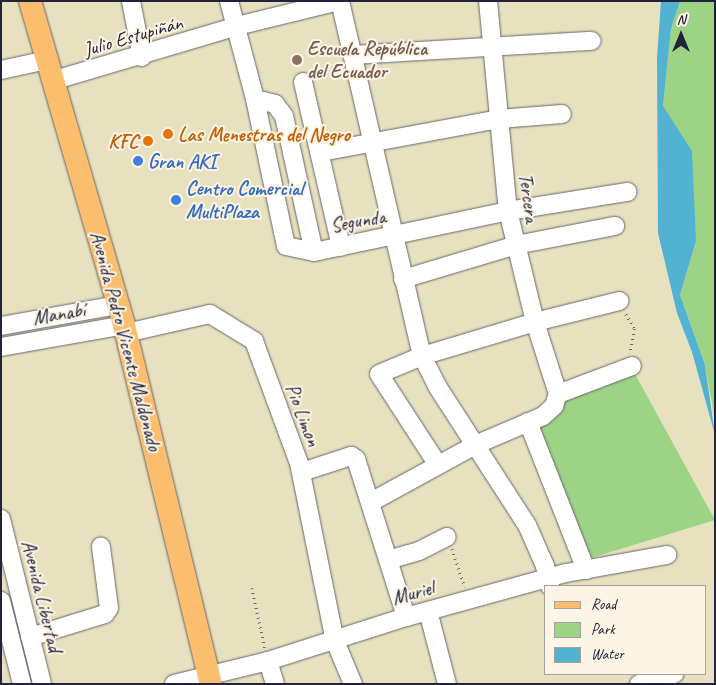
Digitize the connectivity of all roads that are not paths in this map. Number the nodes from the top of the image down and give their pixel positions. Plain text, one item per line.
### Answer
1 (30, 1) edge
2 (131, 1) edge
3 (229, 1) edge
4 (339, 1) edge
5 (488, 1) edge
6 (237, 26) junction
7 (592, 41) dead end
8 (491, 46) junction
9 (353, 55) junction
10 (142, 57) junction
11 (1, 70) edge
12 (51, 70) junction
13 (303, 82) dead end
14 (255, 99) junction
15 (562, 114) dead end
16 (499, 119) junction
17 (374, 140) junction
18 (321, 152) junction
19 (627, 192) dead end
20 (508, 211) junction
21 (615, 226) dead end
22 (393, 236) junction
23 (516, 245) junction
24 (341, 247) junction
25 (314, 252) junction
26 (403, 279) junction
27 (619, 301) road end
28 (123, 321) junction
29 (535, 322) junction
30 (1, 326) edge
31 (1, 347) edge
32 (422, 356) junction
33 (632, 366) road end
34 (558, 394) junction
35 (528, 422) junction
36 (475, 445) junction
37 (438, 466) junction
38 (302, 472) junction
39 (371, 502) junction
40 (1, 519) edge
41 (447, 537) road end
42 (4, 546) edge
43 (101, 547) dead end
44 (666, 555) dead end
45 (388, 560) junction
46 (586, 570) junction
47 (549, 582) edge
48 (1, 601) edge
49 (428, 611) junction
50 (406, 617) junction
51 (30, 637) junction
52 (335, 641) junction
53 (268, 661) junction
54 (671, 675) edge
55 (210, 680) edge
56 (22, 684) edge
57 (42, 684) edge
58 (174, 684) edge
59 (275, 684) edge
60 (353, 684) edge
61 (446, 684) edge
62 (639, 684) edge

1 - 12 main road, Avenida Pedro Vicente Maldonado
2 - 10 street
3 - 6 street, Segunda
4 - 6 street, Julio Estupiñán
4 - 9 street
5 - 8 street, Tercera
6 - 10 street, Julio Estupiñán
6 - 14 street, Segunda
7 - 8 street
8 - 9 street
8 - 16 street, Tercera
9 - 17 street
10 - 12 street, Julio Estupiñán
11 - 12 street, Julio Estupiñán
12 - 28 main road, Avenida Pedro Vicente Maldonado
13 - 18 street
14 - 25 street
14 - 25 street, Segunda
15 - 16 street
16 - 17 street
16 - 20 street, Tercera
17 - 18 street
17 - 22 street
18 - 24 street
19 - 20 street, Segunda
20 - 22 street, Segunda
20 - 23 street, Tercera
21 - 23 street
22 - 24 street, Segunda
22 - 26 street
23 - 26 street
23 - 29 street, Tercera
24 - 25 street, Segunda
26 - 32 street
27 - 29 street
28 - 30 street, Manabí
28 - 31 street, Manabí
28 - 38 street, Pio Limon
28 - 55 main road, Avenida Pedro Vicente Maldonado
29 - 32 street
29 - 34 street, Tercera
32 - 36 street
32 - 37 street
33 - 34 street
34 - 35 street
35 - 36 street
35 - 46 street
36 - 37 street
36 - 47 street
37 - 39 street
38 - 39 street
38 - 52 street, Pio Limon
39 - 45 street
40 - 42 street, Avenida Libertad
41 - 45 street
42 - 51 street, Avenida Libertad
43 - 51 street
44 - 46 street, Muriel
45 - 50 street
46 - 47 street, Muriel
47 - 49 street, Muriel
48 - 56 street, Avenida Libertad
49 - 50 street, Muriel
49 - 61 street
50 - 52 street, Muriel
51 - 57 street, Avenida Libertad
52 - 53 street, Muriel
52 - 60 street, Pio Limon
53 - 55 street, Muriel
53 - 59 street
54 - 62 street
55 - 58 street, Muriel

